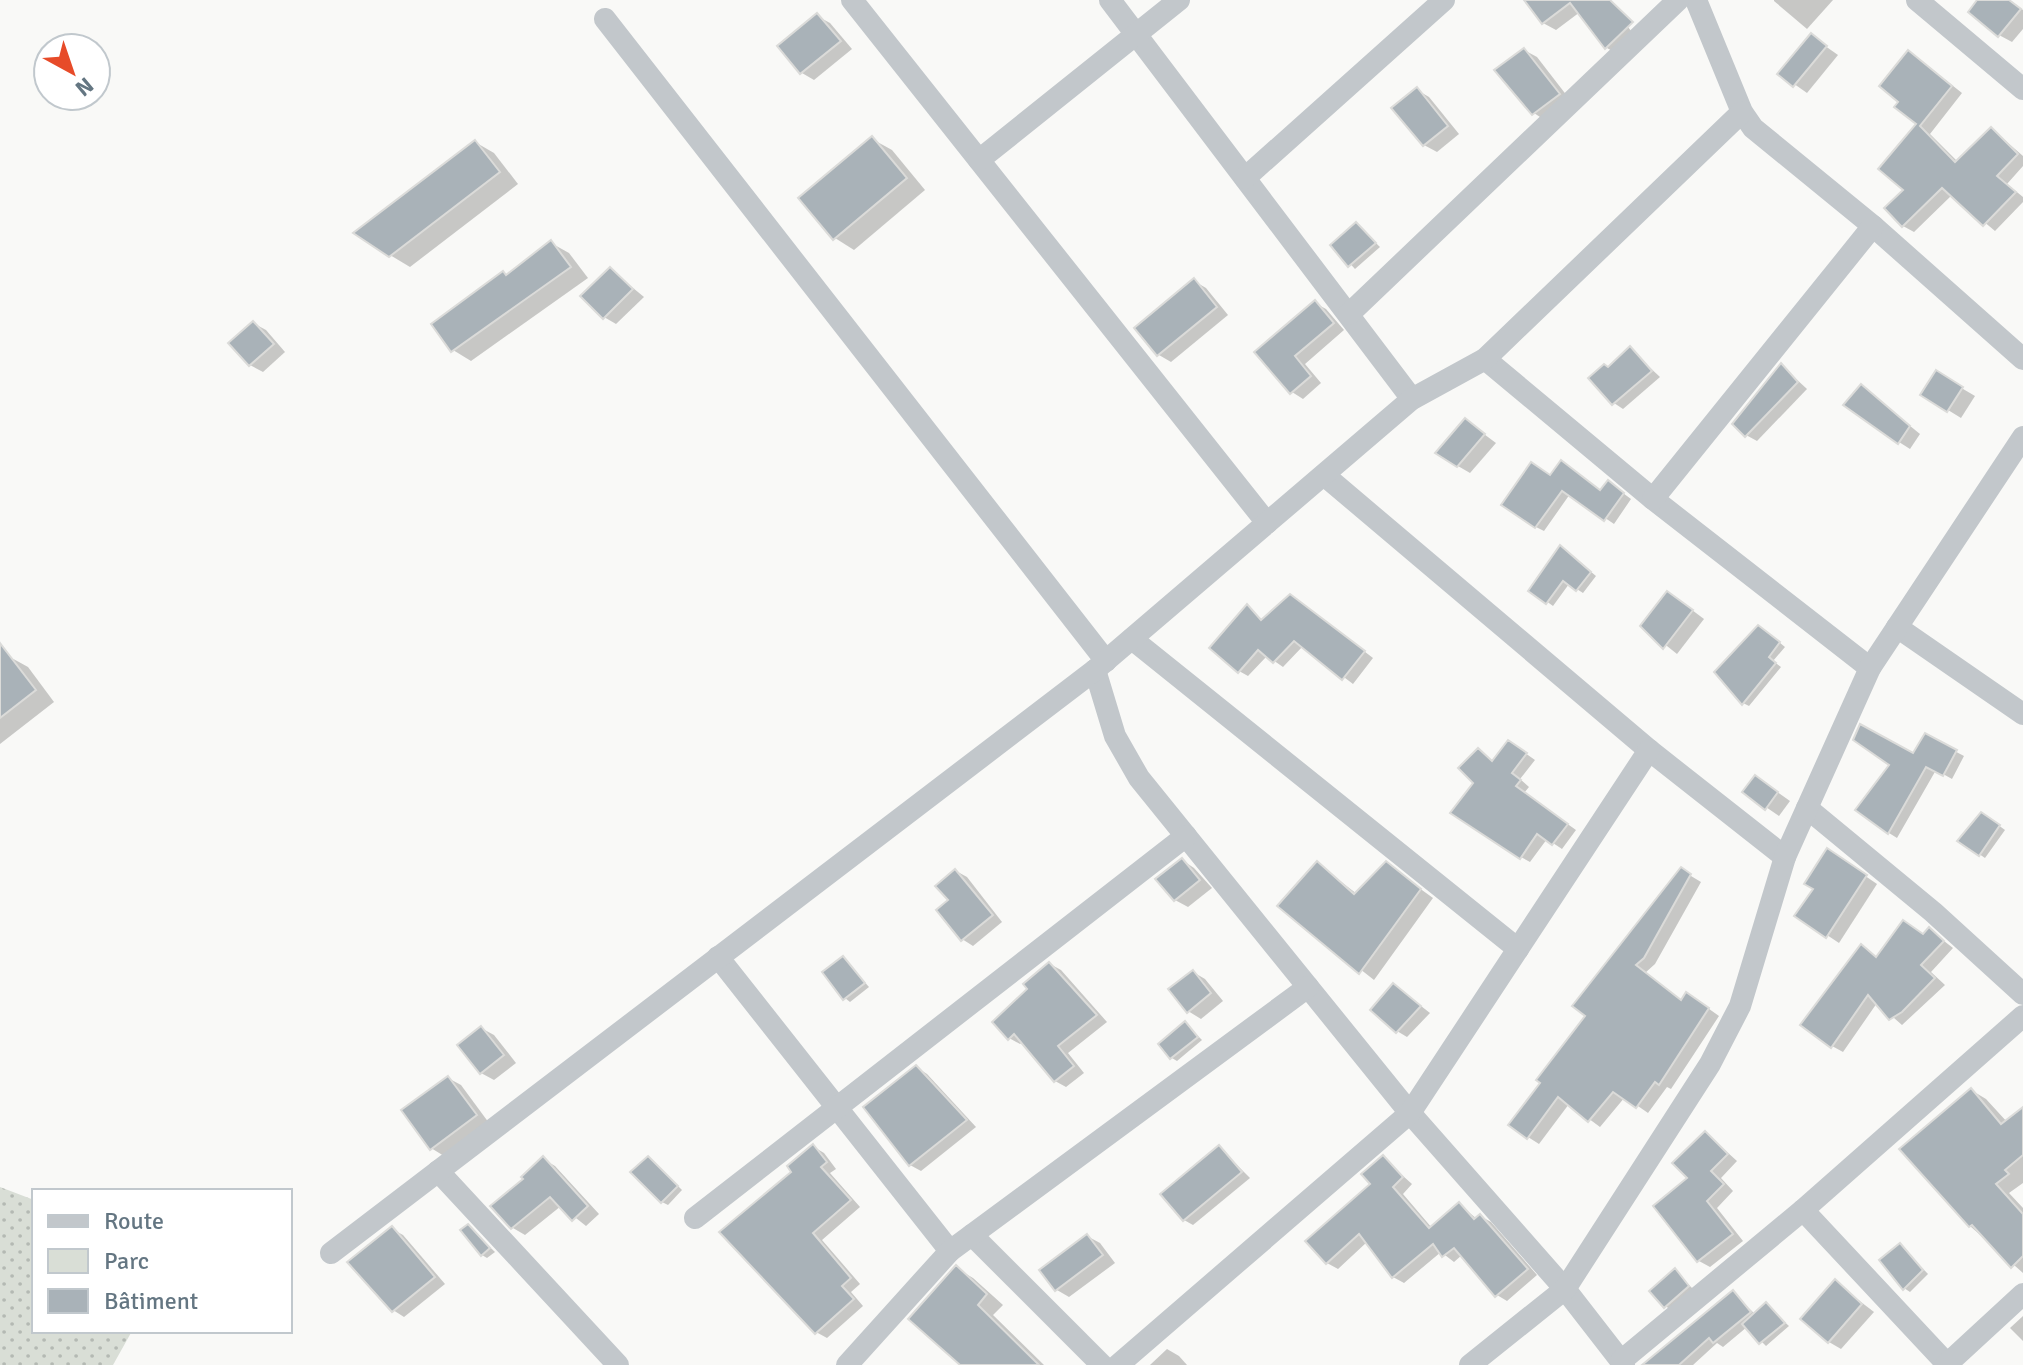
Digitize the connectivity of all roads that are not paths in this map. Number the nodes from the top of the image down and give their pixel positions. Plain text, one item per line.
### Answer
1 (852, 0) edge
2 (1110, 0) edge
3 (1179, 0) edge
4 (1444, 0) edge
5 (1678, 0) edge
6 (1696, 0) edge
7 (1932, 5) edge
8 (605, 19) dead end
9 (1136, 34) junction
10 (2023, 89) edge
11 (1742, 112) junction
12 (979, 160) junction
13 (1245, 178) junction
14 (1873, 226) junction
15 (1349, 314) junction
16 (1485, 359) junction
17 (2023, 359) edge
18 (1412, 399) junction
19 (2023, 437) edge
20 (1324, 475) junction
21 (1653, 499) junction
22 (1267, 523) junction
23 (1897, 627) junction
24 (1132, 639) junction
25 (1101, 666) junction
26 (1870, 668) junction
27 (2023, 714) edge
28 (1649, 750) junction
29 (1807, 808) junction
30 (1186, 836) junction
31 (1785, 857) junction
32 (1518, 949) junction
33 (718, 957) junction
34 (1308, 987) junction
35 (2023, 994) edge
36 (2023, 1016) edge
37 (837, 1108) junction
38 (1410, 1113) junction
39 (438, 1171) junction
40 (1803, 1210) junction
41 (695, 1218) dead end
42 (972, 1235) junction
43 (950, 1251) junction
44 (331, 1253) dead end
45 (1565, 1289) junction
46 (2023, 1294) edge
47 (1093, 1362) edge
48 (1622, 1363) edge
49 (618, 1365) edge
50 (847, 1365) edge
51 (1118, 1365) edge
52 (1470, 1365) edge
53 (1947, 1365) edge

1 - 12 street
2 - 9 street
3 - 9 street
4 - 13 street
5 - 15 street
6 - 11 street
7 - 10 street
8 - 25 street
9 - 12 street
9 - 13 street
11 - 14 street
11 - 16 street
12 - 22 street
13 - 15 street
14 - 17 street
14 - 21 street
15 - 18 street
16 - 18 street
16 - 21 street
18 - 20 street
19 - 23 street
20 - 22 street
20 - 28 street
21 - 26 street
22 - 24 street
23 - 26 street
23 - 27 street
24 - 25 street
24 - 32 street
25 - 30 street
25 - 33 street
26 - 29 street
28 - 31 street
28 - 32 street
29 - 31 street
29 - 35 street
30 - 34 street
30 - 37 street
31 - 45 street
32 - 38 street
33 - 37 street
33 - 39 street
34 - 38 street
34 - 42 street
36 - 40 street
37 - 41 street
37 - 43 street
38 - 45 street
38 - 51 street
39 - 44 street
39 - 49 street
40 - 48 street
40 - 53 street
42 - 43 street
42 - 47 street
43 - 50 street
45 - 48 street
45 - 52 street
46 - 53 street

